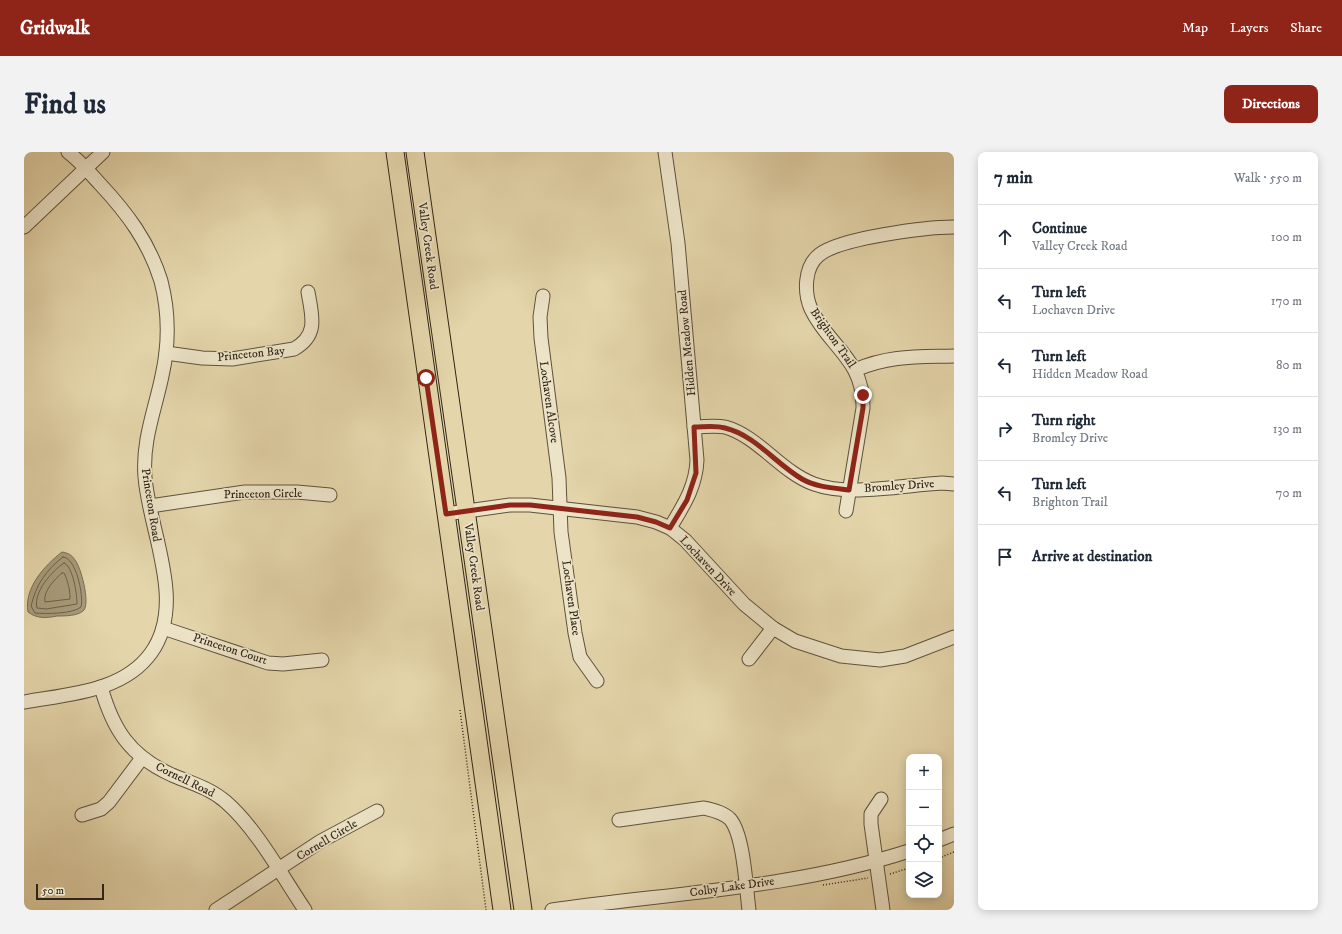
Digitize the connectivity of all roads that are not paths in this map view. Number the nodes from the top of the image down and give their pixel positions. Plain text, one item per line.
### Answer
1 (68, 152) edge
2 (103, 152) edge
3 (395, 152) edge
4 (415, 152) edge
5 (665, 152) edge
6 (85, 168) junction
7 (24, 227) edge
8 (954, 227) edge
9 (308, 292) dead end
10 (543, 296) dead end
11 (166, 353) junction
12 (954, 356) edge
13 (855, 370) junction
14 (694, 427) junction
15 (954, 484) edge
16 (849, 490) junction
17 (330, 495) dead end
18 (150, 506) junction
19 (559, 509) junction
20 (466, 511) junction
21 (846, 511) dead end
22 (446, 514) junction
23 (670, 528) junction
24 (164, 628) junction
25 (773, 628) junction
26 (954, 637) edge
27 (749, 659) dead end
28 (322, 660) dead end
29 (597, 682) dead end
30 (101, 687) junction
31 (24, 702) edge
32 (142, 758) junction
33 (881, 799) dead end
34 (377, 812) dead end
35 (82, 815) dead end
36 (619, 820) dead end
37 (954, 834) edge
38 (942, 839) edge
39 (906, 852) edge
40 (876, 862) junction
41 (278, 870) junction
42 (746, 885) junction
43 (216, 910) edge
44 (305, 910) edge
45 (502, 910) edge
46 (523, 910) edge
47 (552, 910) edge
48 (749, 910) edge
49 (882, 910) edge

1 - 6 street, Princeton Road
2 - 6 street
3 - 22 main road, Valley Creek Road
4 - 20 main road, Valley Creek Road
5 - 14 street, Hidden Meadow Road
6 - 7 street
6 - 11 street, Princeton Road
8 - 13 street, Brighton Trail
9 - 11 street, Princeton Bay
10 - 19 street, Lochaven Alcove
11 - 18 street, Princeton Road
12 - 13 street
13 - 16 street, Brighton Trail
14 - 16 street, Bromley Drive
14 - 23 street, Hidden Meadow Road
15 - 16 street, Bromley Drive
16 - 21 street, Brighton Trail
17 - 18 street, Princeton Circle
18 - 24 street, Princeton Road
19 - 20 street, Lochaven Drive
19 - 23 street, Lochaven Drive
19 - 29 street, Lochaven Place
20 - 22 street, Lochaven Drive
20 - 46 main road, Valley Creek Road
22 - 45 main road, Valley Creek Road
23 - 25 street, Lochaven Drive
24 - 28 street, Princeton Court
24 - 30 street, Princeton Road
25 - 26 street, Lochaven Drive
25 - 27 street
30 - 31 street, Princeton Road
30 - 32 street, Cornell Road
32 - 35 street
32 - 41 street, Cornell Road
33 - 40 street
34 - 41 street, Cornell Circle
36 - 42 street
37 - 38 street
39 - 40 street, Colby Lake Drive
40 - 42 street, Colby Lake Drive
40 - 49 street
41 - 43 street, Cornell Circle
41 - 44 street, Cornell Road
42 - 47 street, Colby Lake Drive
42 - 48 street

